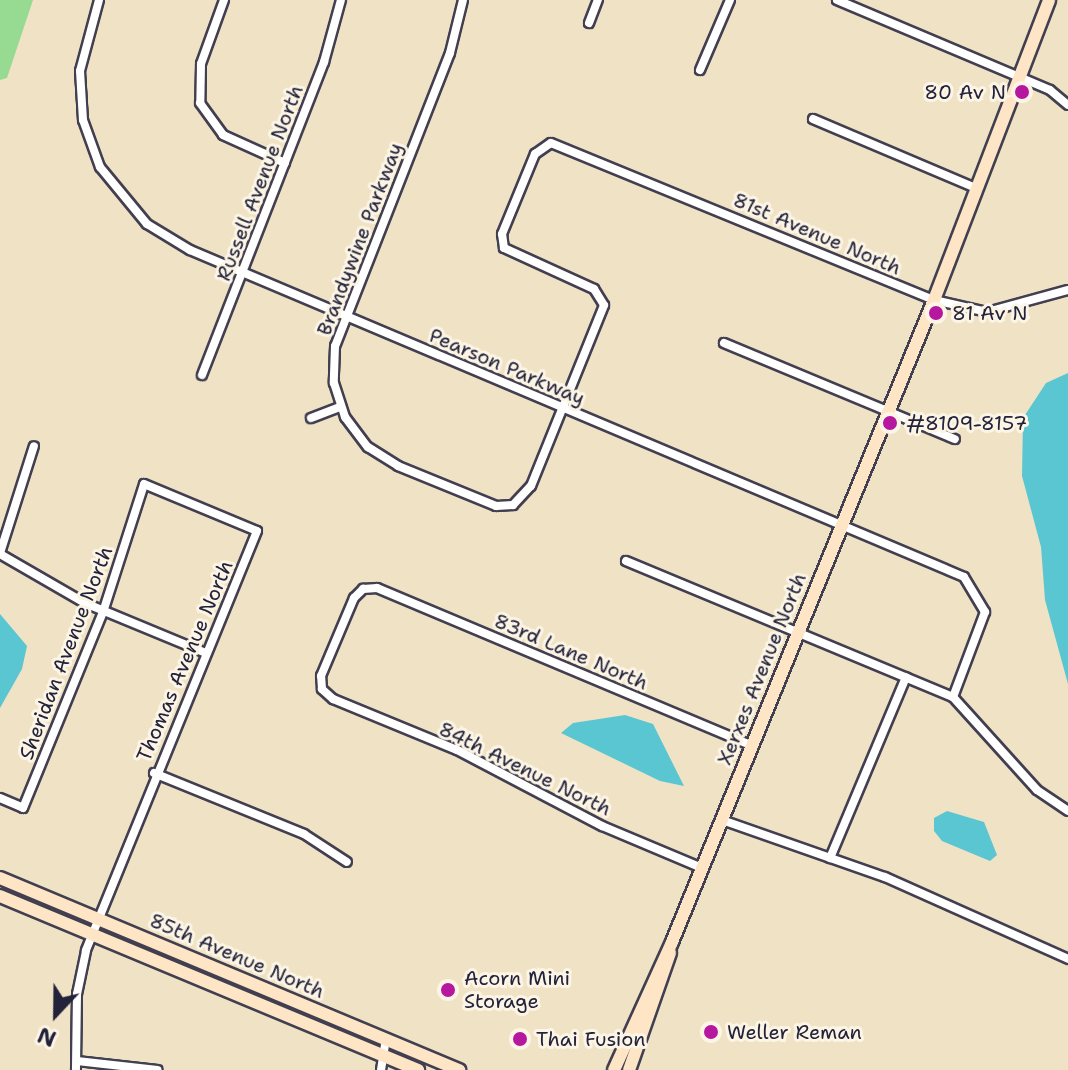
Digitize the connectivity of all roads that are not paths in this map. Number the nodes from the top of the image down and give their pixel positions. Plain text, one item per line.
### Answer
1 (99, 0) edge
2 (224, 0) edge
3 (341, 0) edge
4 (463, 0) edge
5 (598, 0) edge
6 (730, 0) edge
7 (837, 0) edge
8 (1049, 0) edge
9 (589, 23) dead end
10 (700, 70) dead end
11 (1020, 78) junction
12 (1068, 105) edge
13 (813, 119) dead end
14 (285, 163) junction
15 (978, 189) junction
16 (242, 272) junction
17 (1068, 290) edge
18 (934, 300) junction
19 (345, 315) junction
20 (724, 343) dead end
21 (202, 375) dead end
22 (340, 407) junction
23 (563, 408) junction
24 (889, 412) junction
25 (311, 418) dead end
26 (955, 439) dead end
27 (34, 446) dead end
28 (144, 484) joint
29 (842, 528) junction
30 (0, 554) edge
31 (626, 561) dead end
32 (103, 612) junction
33 (798, 635) junction
34 (206, 653) junction
35 (906, 677) junction
36 (953, 697) junction
37 (333, 699) joint
38 (752, 746) junction
39 (154, 773) junction
40 (0, 798) edge
41 (1068, 811) edge
42 (722, 820) junction
43 (830, 858) junction
44 (347, 862) dead end
45 (702, 868) junction
46 (0, 878) edge
47 (0, 896) edge
48 (98, 919) junction
49 (92, 934) junction
50 (672, 942) junction
51 (1068, 959) edge
52 (386, 1040) junction
53 (385, 1056) junction
54 (76, 1065) edge
55 (157, 1070) edge
56 (381, 1070) edge
57 (418, 1070) edge
58 (459, 1070) edge
59 (614, 1070) edge
60 (629, 1070) edge

1 - 16 street, Pearson Parkway
2 - 14 street
3 - 14 street, Russell Avenue North
4 - 19 street, Brandywine Parkway
5 - 9 street
6 - 10 street
7 - 11 street
8 - 11 street, Xerxes Avenue North
11 - 12 street
11 - 15 street, Xerxes Avenue North
13 - 15 street
14 - 16 street, Russell Avenue North
15 - 18 street, Xerxes Avenue North
16 - 19 street, Pearson Parkway
16 - 21 street, Russell Avenue North
17 - 18 street, 81st Avenue North
18 - 23 street, 81st Avenue North
18 - 24 street, Xerxes Avenue North
19 - 22 street, Brandywine Parkway
19 - 23 street, Pearson Parkway
20 - 24 street
22 - 23 street, Brandywine Parkway
22 - 25 street
23 - 29 street, Pearson Parkway
24 - 26 street
24 - 29 street, Xerxes Avenue North
27 - 30 street
28 - 32 street, Sheridan Avenue North
28 - 34 street, Thomas Avenue North
29 - 33 street, Xerxes Avenue North
29 - 36 street, Pearson Parkway
30 - 32 street
31 - 33 street
32 - 34 street
32 - 40 street, Sheridan Avenue North
33 - 35 street
33 - 38 street, Xerxes Avenue North
34 - 39 street, Thomas Avenue North
35 - 36 street
35 - 43 street
36 - 41 street
37 - 38 street, 83rd Lane North
37 - 45 street, 84th Avenue North
38 - 42 street, Xerxes Avenue North
39 - 44 street
39 - 48 street, Thomas Avenue North
42 - 43 street
42 - 45 street, Xerxes Avenue North
43 - 51 street
45 - 50 street, Xerxes Avenue North
46 - 48 street, 85th Avenue North
47 - 49 street, 85th Avenue North
48 - 49 street, Thomas Avenue North
48 - 52 street, 85th Avenue North
49 - 53 street, 85th Avenue North
49 - 54 street, Thomas Avenue North
50 - 59 street, Xerxes Avenue North
50 - 60 street, Xerxes Avenue North
52 - 53 street
52 - 58 street, 85th Avenue North
53 - 56 street
53 - 57 street, 85th Avenue North
54 - 55 street

